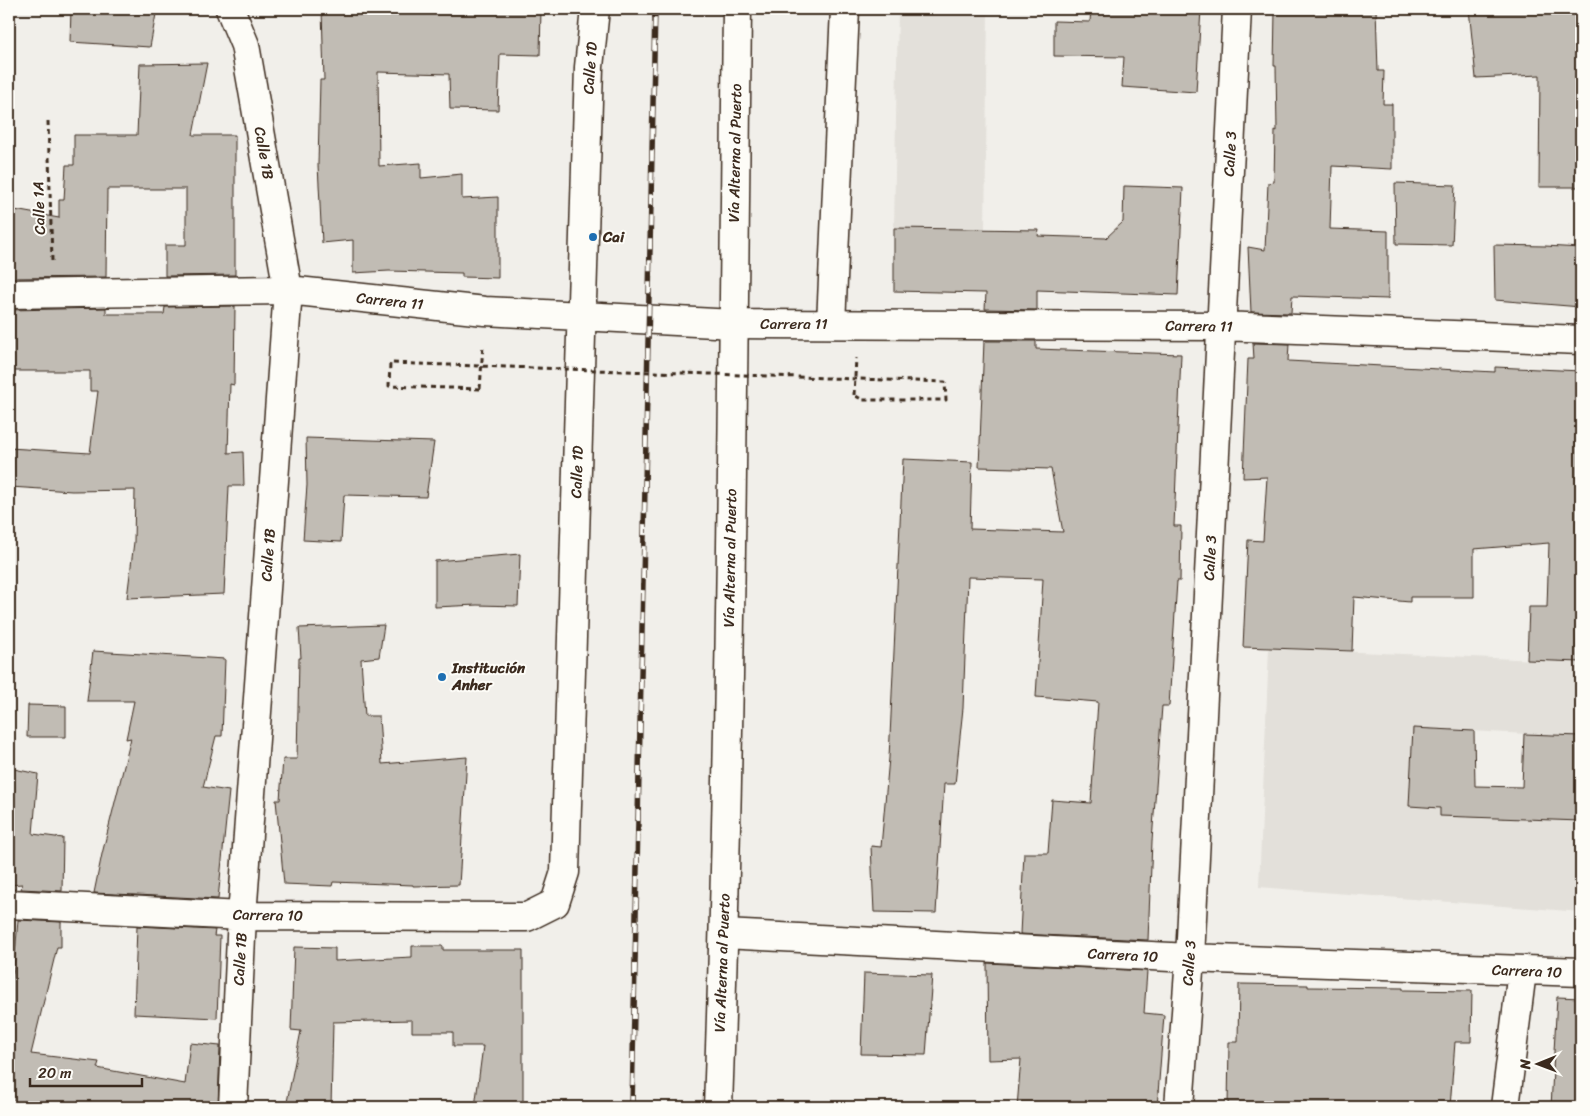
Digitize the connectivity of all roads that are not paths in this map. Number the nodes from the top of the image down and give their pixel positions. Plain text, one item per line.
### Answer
1 (230, 9) edge
2 (595, 9) edge
3 (737, 9) edge
4 (845, 9) edge
5 (1237, 9) edge
6 (288, 290) junction
7 (9, 294) edge
8 (581, 316) junction
9 (734, 324) junction
10 (831, 324) junction
11 (1221, 326) junction
12 (1581, 340) edge
13 (9, 904) edge
14 (242, 916) junction
15 (527, 917) joint
16 (724, 934) junction
17 (1190, 958) junction
18 (1522, 971) junction
19 (1581, 972) edge
20 (233, 1107) edge
21 (718, 1107) edge
22 (1179, 1107) edge
23 (1505, 1107) edge

1 - 6 street, Calle 1B
2 - 8 street, Calle 1D
3 - 9 street, Vía Alterna al Puerto
4 - 10 street
5 - 11 street, Calle 3
6 - 7 street, Carrera 11
6 - 8 street, Carrera 11
6 - 14 street, Calle 1B
8 - 9 street, Carrera 11
8 - 15 street, Calle 1D
9 - 10 street, Carrera 11
9 - 16 street, Vía Alterna al Puerto
10 - 11 street, Carrera 11
11 - 12 street, Carrera 11
11 - 17 street, Calle 3
13 - 14 street, Carrera 10
14 - 15 street, Carrera 10
14 - 20 street, Calle 1B
16 - 17 street, Carrera 10
16 - 21 street, Vía Alterna al Puerto
17 - 18 street, Carrera 10
17 - 22 street, Calle 3
18 - 19 street, Carrera 10
18 - 23 street

